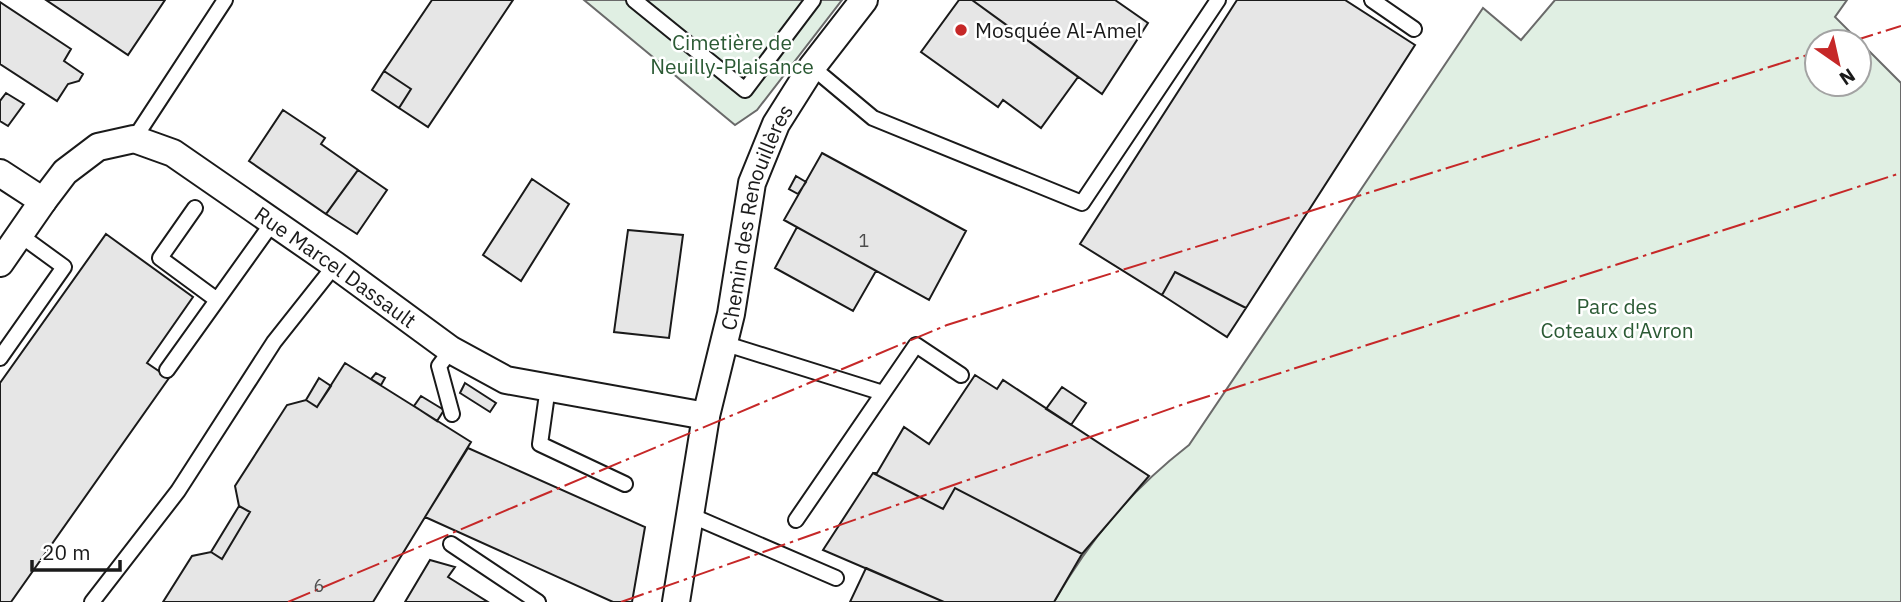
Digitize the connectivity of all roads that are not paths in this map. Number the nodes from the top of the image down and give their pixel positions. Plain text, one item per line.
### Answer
1 (225, 0) edge
2 (634, 0) edge
3 (813, 0) edge
4 (864, 0) edge
5 (1219, 0) edge
6 (1372, 0) edge
7 (1414, 29) dead end
8 (812, 66) junction
9 (134, 139) junction
10 (0, 173) edge
11 (43, 201) junction
12 (195, 208) dead end
13 (273, 222) junction
14 (20, 235) junction
15 (0, 263) edge
16 (335, 265) junction
17 (217, 300) junction
18 (723, 343) junction
19 (451, 350) junction
20 (0, 358) edge
21 (167, 370) dead end
22 (961, 375) dead end
23 (548, 387) junction
24 (883, 393) junction
25 (453, 414) dead end
26 (706, 416) junction
27 (625, 484) dead end
28 (690, 515) junction
29 (796, 520) dead end
30 (451, 544) dead end
31 (836, 578) dead end
32 (92, 602) edge
33 (538, 602) edge
34 (676, 602) edge

1 - 9 lane
2 - 3 lane
4 - 8 street, Chemin des Renouillères
5 - 8 lane
6 - 7 lane
8 - 18 street, Chemin des Renouillères
9 - 11 street
9 - 13 street, Rue Marcel Dassault
10 - 11 street
11 - 14 street
12 - 17 lane
13 - 16 street, Rue Marcel Dassault
13 - 17 lane
14 - 15 street
14 - 20 lane
16 - 19 street, Rue Marcel Dassault
16 - 32 lane
17 - 21 lane
18 - 24 lane
18 - 26 street, Chemin des Renouillères
19 - 23 street, Rue Marcel Dassault
19 - 25 lane
22 - 24 lane
23 - 26 street, Rue Marcel Dassault
23 - 27 lane
24 - 29 lane
26 - 28 street, Chemin des Renouillères
28 - 31 lane
28 - 34 street, Chemin des Renouillères
30 - 33 lane

